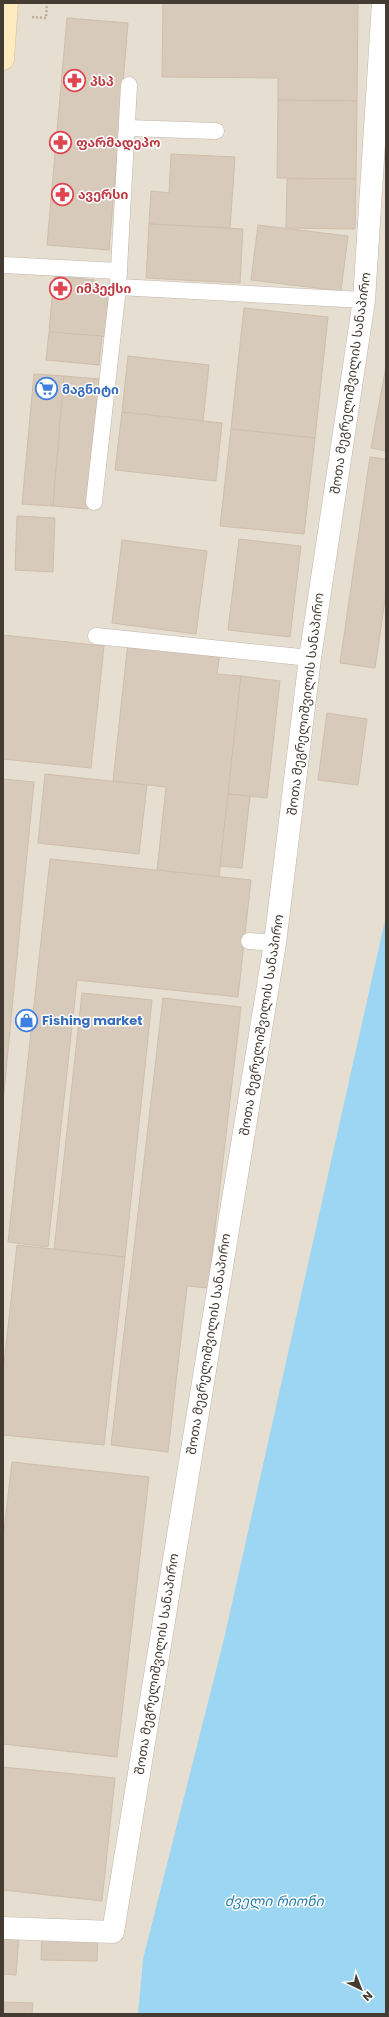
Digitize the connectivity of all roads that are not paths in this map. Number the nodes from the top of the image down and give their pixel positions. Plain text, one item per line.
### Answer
1 (7, 3) edge
2 (383, 3) edge
3 (3, 59) edge
4 (129, 85) dead end
5 (127, 128) junction
6 (216, 131) dead end
7 (3, 265) edge
8 (119, 279) junction
9 (364, 300) junction
10 (94, 502) dead end
11 (96, 636) dead end
12 (310, 658) junction
13 (249, 941) dead end
14 (275, 943) junction
15 (3, 1928) edge

1 - 3 main road
2 - 9 street, შოთა მეგრელიშვილის სანაპირო
4 - 5 lane
5 - 6 lane
5 - 8 lane
7 - 8 lane
8 - 9 lane
8 - 10 lane
9 - 12 street, შოთა მეგრელიშვილის სანაპირო
11 - 12 lane
12 - 14 street, შოთა მეგრელიშვილის სანაპირო
13 - 14 lane
14 - 15 street, შოთა მეგრელიშვილის სანაპირო

